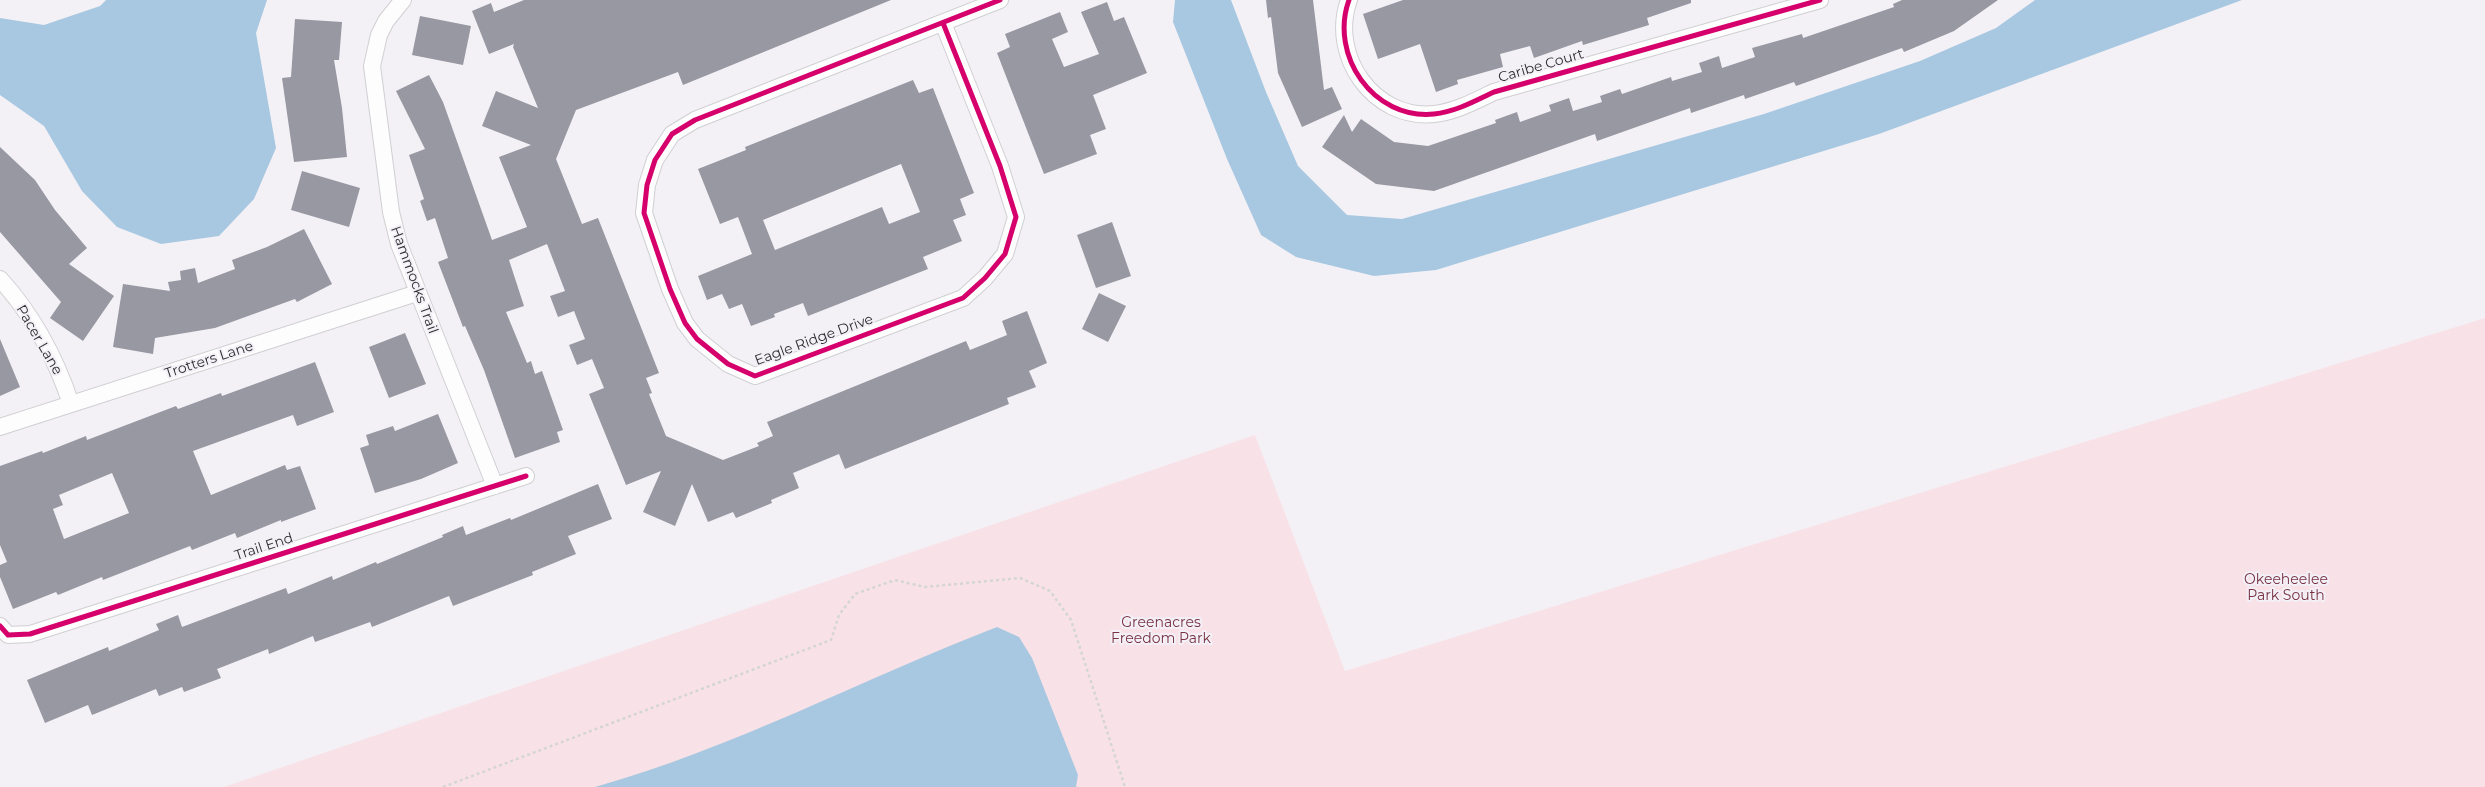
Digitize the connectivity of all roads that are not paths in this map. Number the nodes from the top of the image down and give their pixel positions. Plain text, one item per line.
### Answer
1 (403, 0) edge
2 (1000, 0) edge
3 (1349, 0) edge
4 (1820, 0) edge
5 (943, 23) junction
6 (0, 279) edge
7 (417, 292) junction
8 (70, 404) junction
9 (0, 427) edge
10 (526, 476) dead end
11 (495, 486) junction
12 (4, 630) edge

1 - 7 street, Hammocks Trail
2 - 5 street, Eagle Ridge Drive
3 - 4 street, Caribe Court
5 - 5 street, Eagle Ridge Drive
6 - 8 street, Pacer Lane
7 - 8 street, Trotters Lane
7 - 11 street, Hammocks Trail
8 - 9 street, Trotters Lane
10 - 11 street, Trail End
11 - 12 street, Trail End

